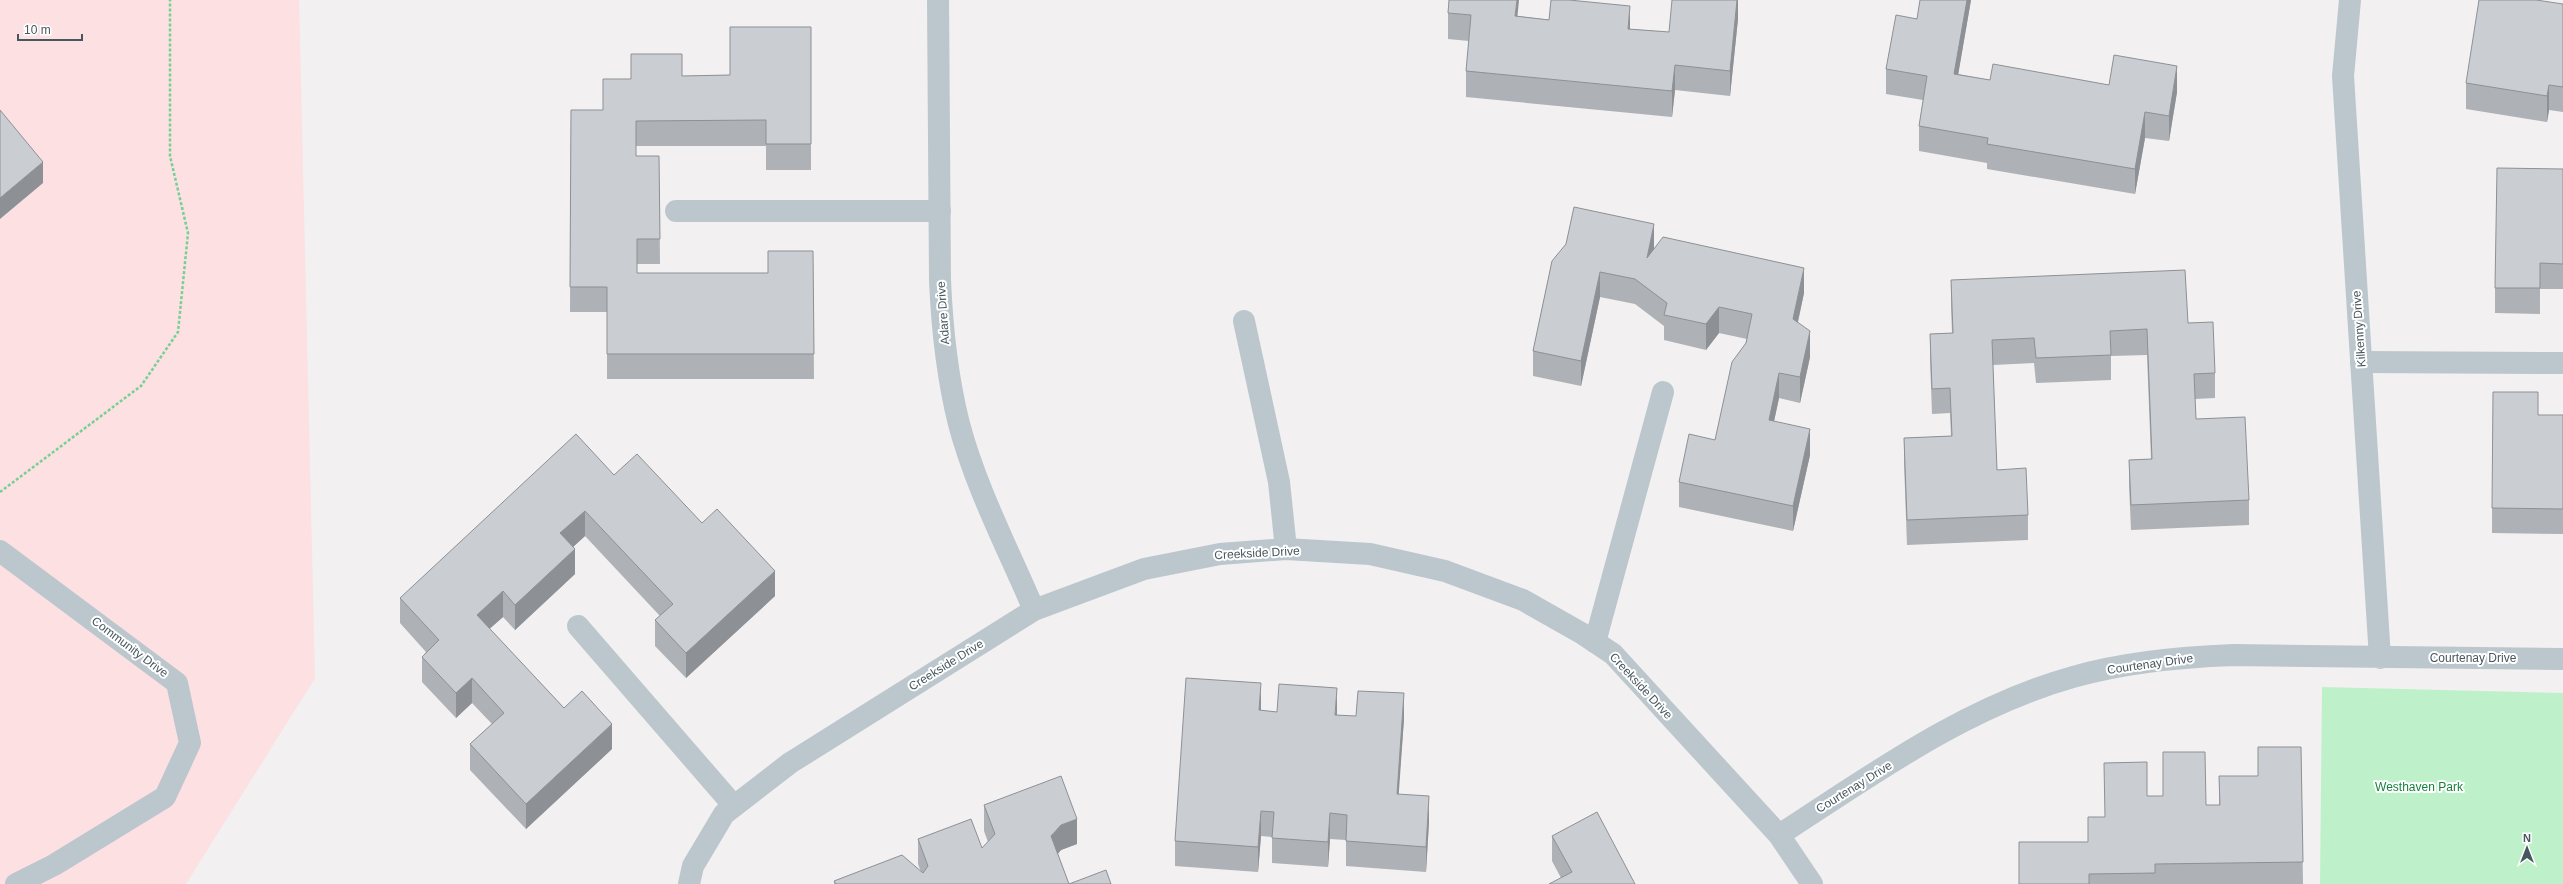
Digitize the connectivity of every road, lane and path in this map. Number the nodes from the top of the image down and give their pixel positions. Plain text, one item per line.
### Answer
1 (170, 0) edge
2 (938, 0) edge
3 (2350, 0) edge
4 (676, 211) dead end
5 (940, 211) junction
6 (1244, 321) dead end
7 (2361, 362) junction
8 (2563, 363) edge
9 (1663, 392) dead end
10 (0, 492) edge
11 (1286, 549) junction
12 (0, 551) edge
13 (1034, 610) junction
14 (578, 626) dead end
15 (1595, 642) junction
16 (2380, 658) junction
17 (2563, 659) edge
18 (734, 806) junction
19 (1779, 835) junction
20 (16, 884) edge
21 (689, 884) edge
22 (1812, 884) edge

1 - 10 path
2 - 5 street, Adare Drive
3 - 7 street, Kilkenny Drive
4 - 5 street
5 - 13 street, Adare Drive
6 - 11 street
7 - 8 street
7 - 16 street, Kilkenny Drive
9 - 15 street
11 - 13 street, Creekside Drive
11 - 15 street, Creekside Drive
12 - 20 street, Community Drive
13 - 18 street, Creekside Drive
14 - 18 street
15 - 19 street, Creekside Drive
16 - 17 street, Courtenay Drive
16 - 19 street, Courtenay Drive
18 - 21 street, Creekside Drive
19 - 22 street, Creekside Drive

